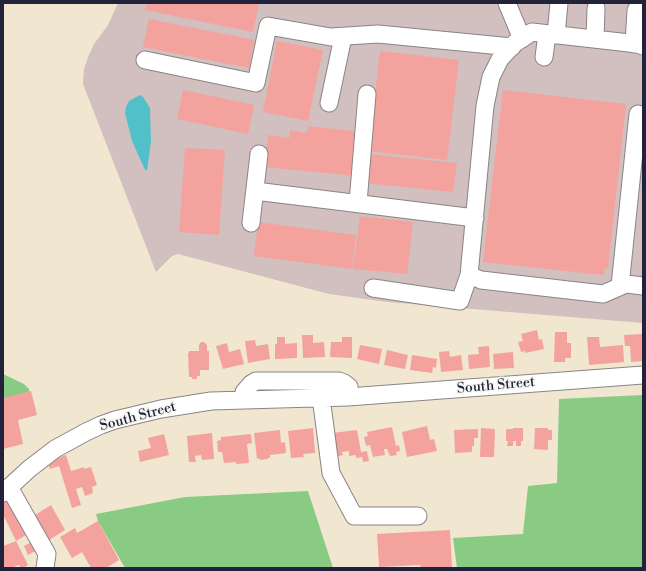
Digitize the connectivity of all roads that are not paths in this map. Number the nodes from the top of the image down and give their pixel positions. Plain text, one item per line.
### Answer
1 (507, 3) edge
2 (559, 3) edge
3 (596, 8) dead end
4 (636, 10) dead end
5 (552, 35) junction
6 (343, 37) junction
7 (595, 39) junction
8 (517, 43) junction
9 (639, 45) edge
10 (544, 57) dead end
11 (145, 60) dead end
12 (367, 94) dead end
13 (329, 103) dead end
14 (638, 114) dead end
15 (640, 131) edge
16 (259, 154) dead end
17 (255, 191) junction
18 (358, 203) junction
19 (475, 218) junction
20 (251, 223) dead end
21 (469, 275) junction
22 (620, 286) junction
23 (643, 286) edge
24 (373, 288) dead end
25 (643, 375) edge
26 (321, 397) junction
27 (348, 397) junction
28 (245, 399) junction
29 (6, 490) edge
30 (418, 516) dead end
31 (45, 568) edge

1 - 8 street
2 - 5 street
3 - 7 street
4 - 9 street
5 - 7 street
5 - 8 street
5 - 10 street
6 - 8 street
6 - 11 street
6 - 13 street
7 - 9 street
8 - 19 street
12 - 18 street
14 - 15 street
15 - 22 street
16 - 17 street
17 - 18 street
17 - 20 street
18 - 19 street
19 - 21 street
21 - 22 street
21 - 24 street
22 - 23 street
25 - 27 street, South Street
26 - 27 street, South Street
26 - 28 street, South Street
26 - 30 street
27 - 28 street
28 - 29 street, South Street
29 - 31 street

